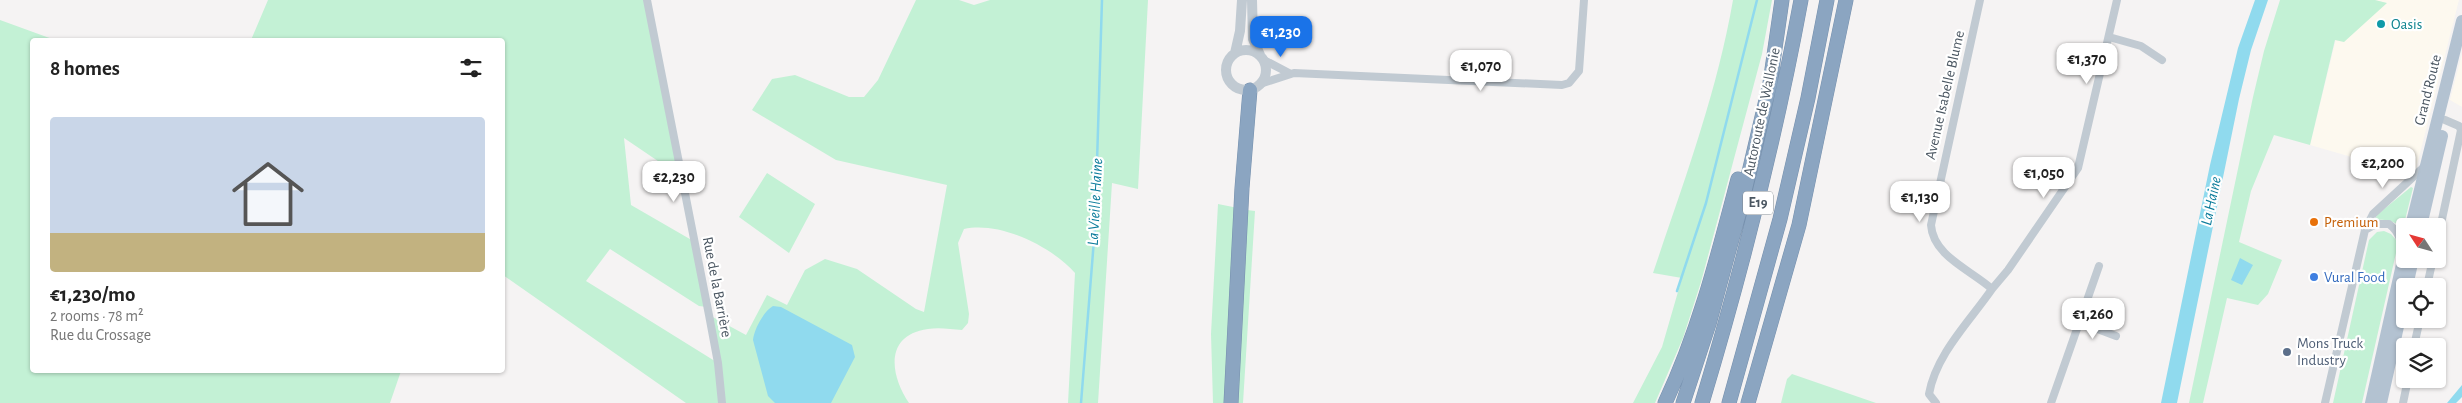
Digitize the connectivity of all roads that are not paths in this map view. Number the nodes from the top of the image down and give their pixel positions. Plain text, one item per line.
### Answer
1 (647, 0) edge
2 (1242, 0) edge
3 (1252, 0) edge
4 (1584, 0) edge
5 (1782, 0) edge
6 (1801, 0) edge
7 (1827, 0) edge
8 (1846, 0) edge
9 (1980, 0) edge
10 (2118, 0) edge
11 (2462, 21) edge
12 (2109, 37) junction
13 (1773, 48) junction
14 (1235, 53) junction
15 (2462, 54) edge
16 (1262, 58) junction
17 (2162, 60) dead end
18 (1289, 73) junction
19 (1255, 87) junction
20 (2445, 120) junction
21 (2425, 166) junction
22 (2413, 218) edge
23 (2423, 218) edge
24 (2442, 218) edge
25 (2365, 230) junction
26 (2396, 230) edge
27 (2099, 266) dead end
28 (2404, 268) edge
29 (1992, 289) junction
30 (2079, 322) junction
31 (2398, 328) edge
32 (2116, 336) dead end
33 (2406, 388) edge
34 (722, 403) edge
35 (1232, 403) edge
36 (1665, 403) edge
37 (1683, 403) edge
38 (1702, 403) edge
39 (1729, 403) edge
40 (1748, 403) edge
41 (1936, 403) edge
42 (2051, 403) edge
43 (2324, 403) edge
44 (2371, 403) edge
45 (2381, 403) edge
46 (2403, 403) edge

1 - 34 street, Rue de la Barrière
2 - 14 street
3 - 16 street
4 - 18 street
5 - 13 highway
6 - 38 highway, Autoroute de Wallonie / E19
7 - 39 highway, E19
8 - 40 highway
9 - 29 street, Avenue Isabelle Blume
10 - 12 street
11 - 21 main road, Grand'Route
12 - 17 street
12 - 29 street
13 - 36 highway
13 - 37 highway
14 - 16 street
14 - 19 street
15 - 20 main road, Grand'Route
16 - 18 street
16 - 19 street
18 - 19 street
19 - 35 highway
20 - 23 main road, Grand'Route
20 - 24 street
21 - 22 main road, Grand'Route
21 - 25 street
25 - 26 street
25 - 43 street
27 - 30 street
28 - 44 main road
29 - 41 street
30 - 32 street
30 - 42 street
31 - 45 main road
33 - 46 street

